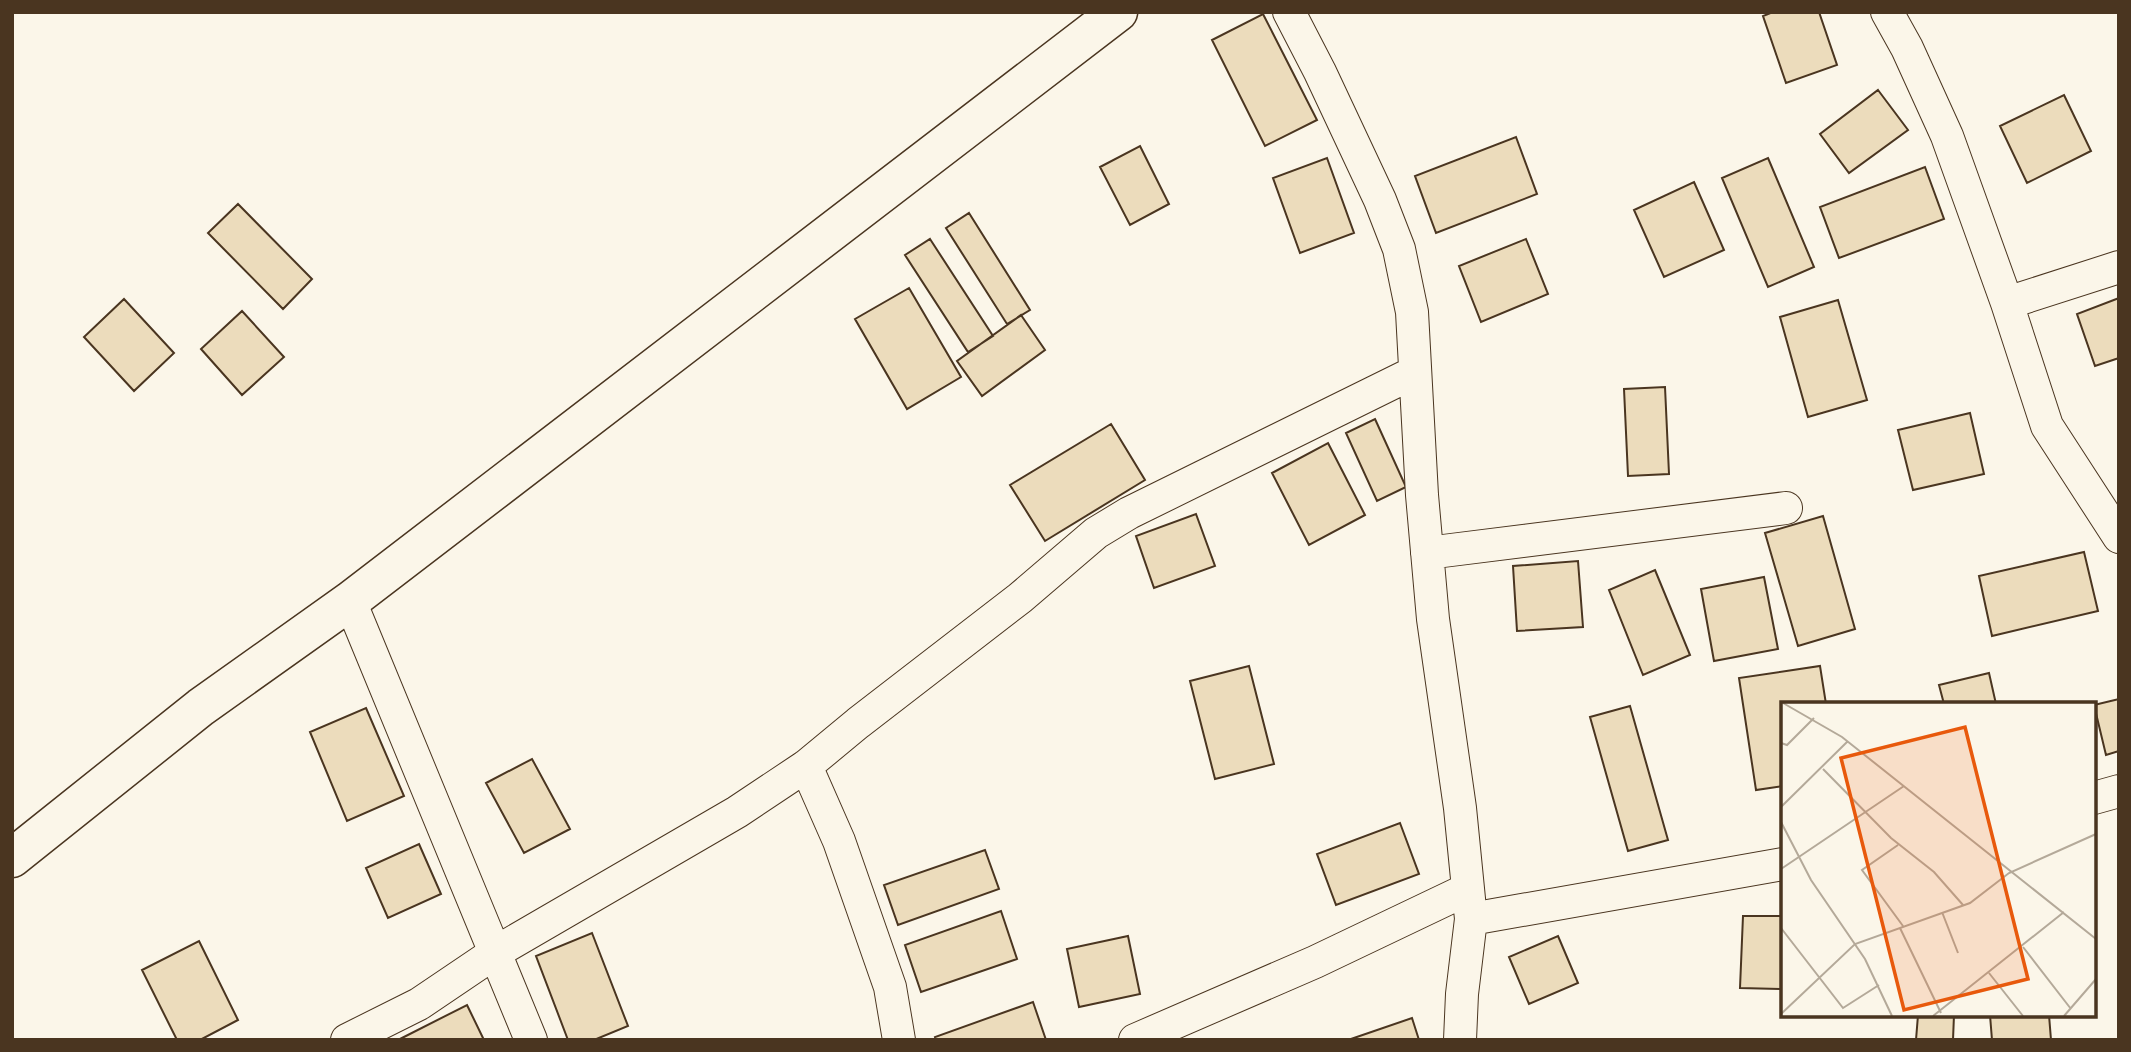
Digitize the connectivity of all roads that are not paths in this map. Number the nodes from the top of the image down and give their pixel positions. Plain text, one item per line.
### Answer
1 (1118, 12) edge
2 (1289, 12) edge
3 (1887, 12) edge
4 (2119, 267) edge
5 (2007, 303) junction
6 (1415, 372) junction
7 (1786, 508) dead end
8 (2119, 537) edge
9 (1427, 553) junction
10 (350, 601) junction
11 (806, 766) junction
12 (2119, 791) edge
13 (2096, 797) edge
14 (12, 858) edge
15 (1781, 864) edge
16 (1470, 904) junction
17 (496, 952) junction
18 (347, 1040) edge
19 (531, 1040) edge
20 (899, 1040) edge
21 (1135, 1040) edge
22 (1460, 1040) edge

1 - 10 street
2 - 6 street
3 - 5 street
4 - 5 street
5 - 8 street
6 - 9 street
6 - 11 street
7 - 9 street
9 - 16 street
10 - 14 street
10 - 17 street
11 - 17 street
11 - 20 street
12 - 13 street
15 - 16 street
16 - 21 street
16 - 22 street
17 - 18 street
17 - 19 street

